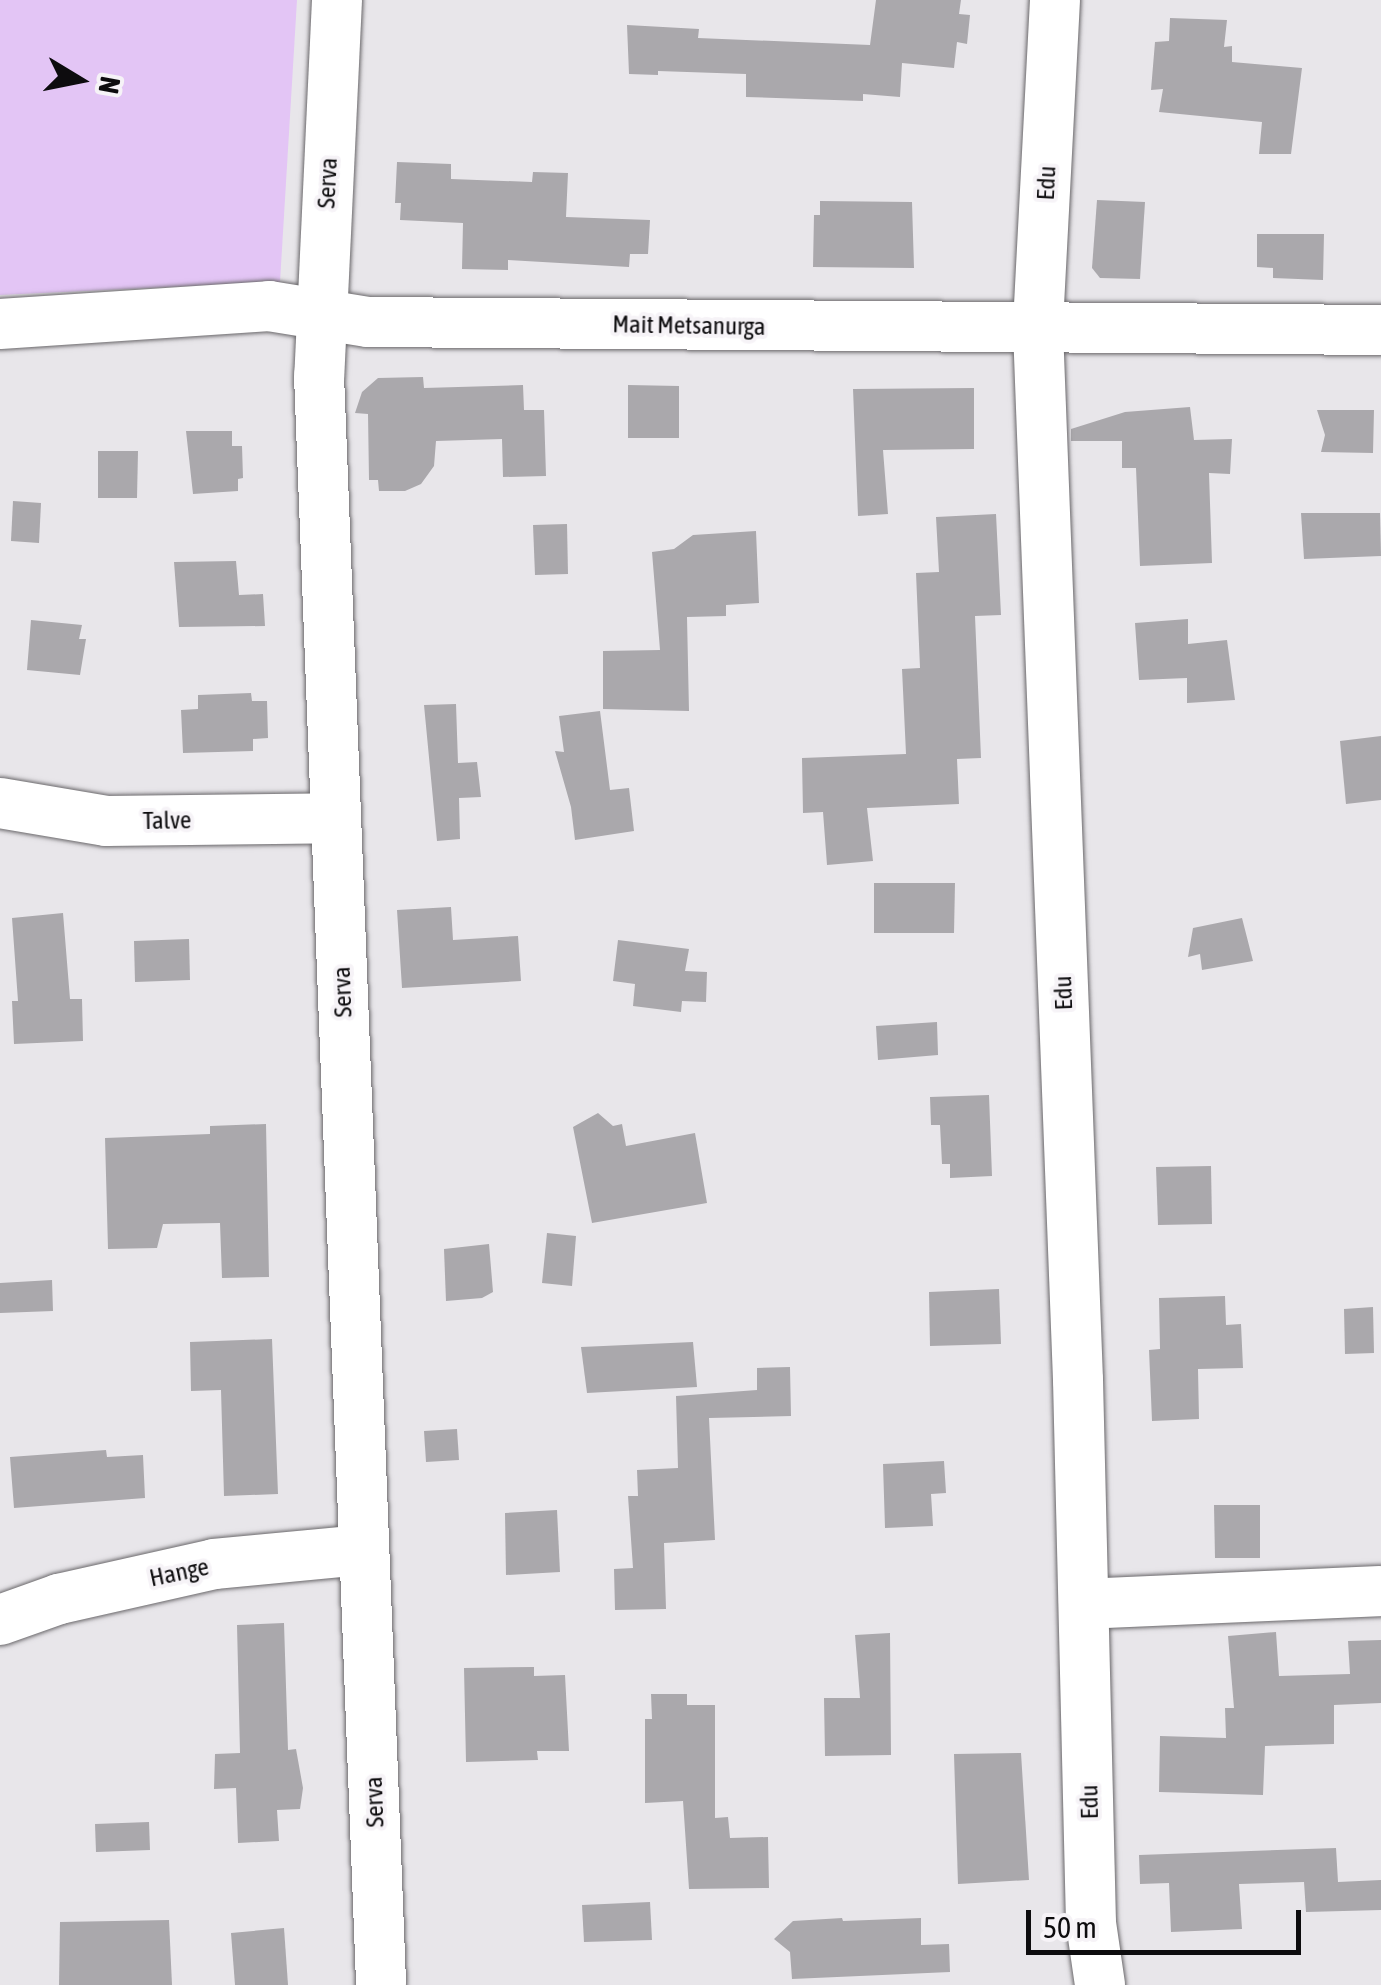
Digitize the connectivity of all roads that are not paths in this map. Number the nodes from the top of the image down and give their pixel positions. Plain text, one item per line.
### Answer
1 (337, 0) edge
2 (1055, 0) edge
3 (321, 316) junction
4 (0, 324) edge
5 (1038, 329) junction
6 (1381, 330) edge
7 (0, 803) edge
8 (336, 818) junction
9 (363, 1550) junction
10 (1381, 1591) edge
11 (1084, 1604) junction
12 (0, 1620) edge
13 (382, 1985) edge
14 (1100, 1985) edge

1 - 3 street, Serva
2 - 5 street, Edu
3 - 4 street, Mait Metsanurga
3 - 5 street, Mait Metsanurga
3 - 8 street, Serva
5 - 6 street, Mait Metsanurga
5 - 11 street, Edu
7 - 8 street, Talve
8 - 9 street, Serva
9 - 12 street, Hange
9 - 13 street, Serva
10 - 11 street
11 - 14 street, Edu

